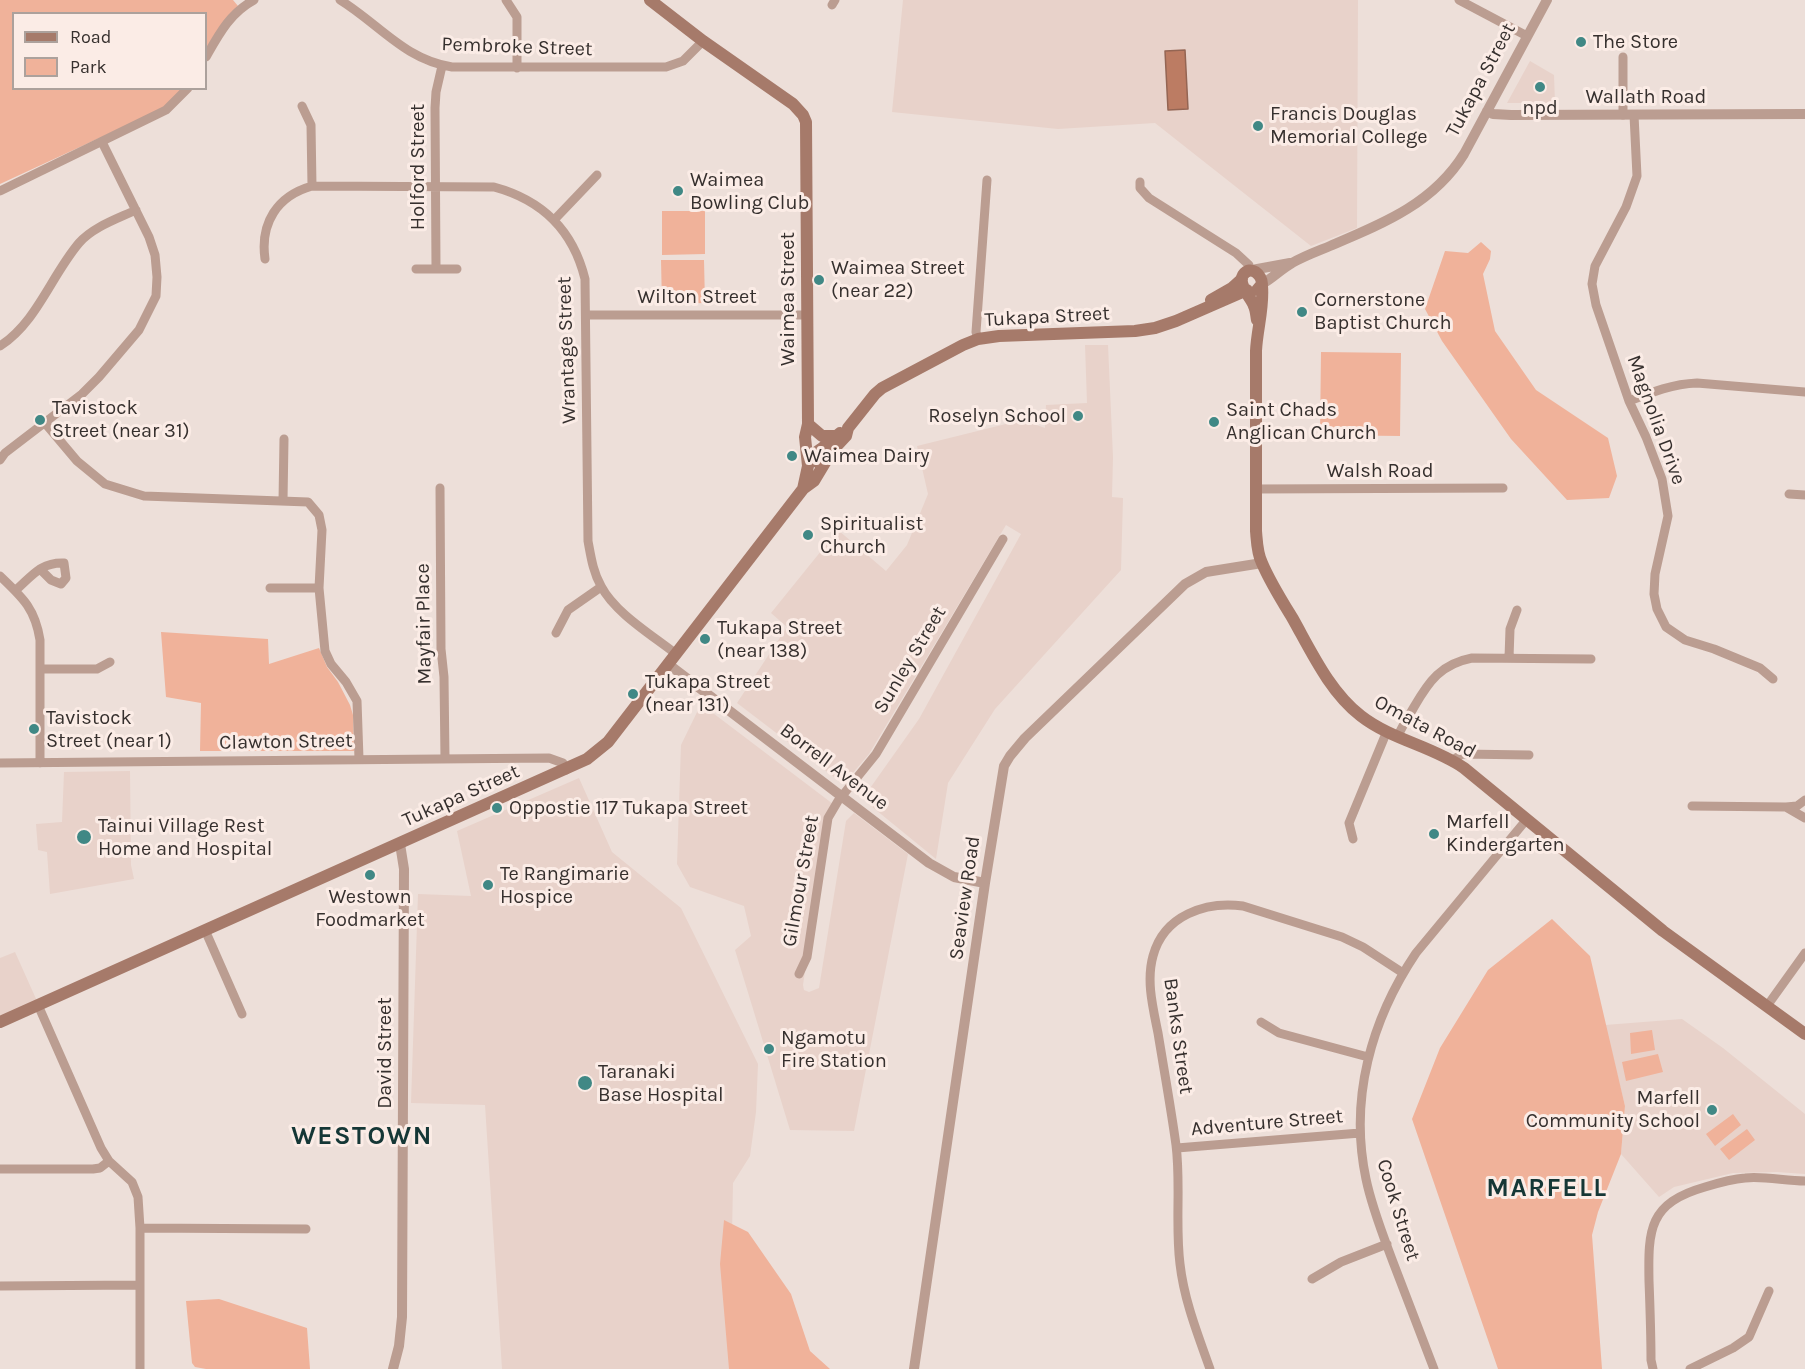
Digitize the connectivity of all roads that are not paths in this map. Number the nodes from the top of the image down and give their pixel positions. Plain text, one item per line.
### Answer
1 (254, 0) edge
2 (340, 0) edge
3 (506, 0) edge
4 (650, 0) edge
5 (1459, 0) edge
6 (1546, 0) edge
7 (1527, 36) junction
8 (703, 41) junction
9 (207, 55) edge
10 (1623, 57) dead end
11 (442, 66) junction
12 (517, 68) junction
13 (186, 90) edge
14 (302, 106) dead end
15 (1487, 111) junction
16 (1805, 114) edge
17 (1628, 115) junction
18 (102, 142) junction
19 (597, 175) dead end
20 (987, 180) dead end
21 (1140, 182) dead end
22 (312, 186) junction
23 (436, 186) junction
24 (0, 191) edge
25 (136, 210) junction
26 (555, 219) junction
27 (265, 259) dead end
28 (1291, 263) junction
29 (436, 268) junction
30 (416, 269) dead end
31 (457, 269) dead end
32 (1247, 277) junction
33 (1262, 285) junction
34 (587, 315) junction
35 (808, 315) junction
36 (1258, 323) junction
37 (978, 339) junction
38 (0, 346) edge
39 (1805, 392) edge
40 (1629, 401) junction
41 (45, 423) junction
42 (808, 424) junction
43 (848, 428) junction
44 (836, 436) junction
45 (284, 439) dead end
46 (817, 456) junction
47 (0, 460) edge
48 (440, 488) dead end
49 (1503, 488) dead end
50 (1256, 489) junction
51 (1789, 494) dead end
52 (1805, 495) edge
53 (283, 501) junction
54 (1003, 539) dead end
55 (1262, 563) junction
56 (40, 568) dead end
57 (0, 576) edge
58 (601, 587) junction
59 (270, 588) dead end
60 (319, 588) junction
61 (16, 590) junction
62 (1517, 610) dead end
63 (556, 633) dead end
64 (1509, 658) junction
65 (672, 659) junction
66 (1591, 659) dead end
67 (110, 662) dead end
68 (40, 669) junction
69 (1773, 679) dead end
70 (1393, 734) junction
71 (1529, 755) dead end
72 (359, 759) junction
73 (445, 759) junction
74 (1453, 760) junction
75 (40, 763) junction
76 (0, 764) edge
77 (566, 770) junction
78 (842, 796) junction
79 (1805, 800) edge
80 (1692, 806) dead end
81 (1786, 807) junction
82 (1805, 818) edge
83 (1527, 819) junction
84 (1353, 840) dead end
85 (400, 844) junction
86 (985, 883) junction
87 (205, 930) junction
88 (1805, 953) edge
89 (1403, 973) junction
90 (799, 974) dead end
91 (38, 1005) junction
92 (1767, 1006) junction
93 (242, 1014) dead end
94 (0, 1022) edge
95 (1261, 1022) dead end
96 (1805, 1034) edge
97 (1368, 1057) junction
98 (1360, 1133) junction
99 (1177, 1148) junction
100 (109, 1161) junction
101 (0, 1169) edge
102 (1805, 1181) edge
103 (140, 1228) junction
104 (306, 1229) dead end
105 (1387, 1244) junction
106 (1312, 1280) dead end
107 (140, 1285) junction
108 (0, 1286) edge
109 (1768, 1291) dead end
110 (140, 1369) edge
111 (393, 1369) edge
112 (914, 1369) edge
113 (1210, 1369) edge
114 (1434, 1369) edge
115 (1653, 1369) edge
116 (1690, 1369) edge

1 - 9 street
2 - 11 street, Pembroke Street
3 - 12 street
4 - 8 main road, Waimea Street
5 - 7 street
6 - 7 street, Tukapa Street
7 - 15 street, Tukapa Street
8 - 12 street, Pembroke Street
8 - 35 main road, Waimea Street
10 - 17 street, Magnolia Drive
11 - 12 street, Pembroke Street
11 - 23 street, Holford Street
13 - 18 street
14 - 22 street
15 - 17 street, Wallath Road
15 - 28 street, Tukapa Street
16 - 17 street, Wallath Road
17 - 40 street, Magnolia Drive
18 - 24 street
18 - 25 street
19 - 26 street
20 - 37 street
21 - 32 street
22 - 23 street, Wrantage Street
22 - 27 street, Wrantage Street
23 - 26 street, Wrantage Street
23 - 29 street, Holford Street
25 - 38 street
25 - 41 street
26 - 34 street, Wrantage Street
28 - 32 street, Tukapa Street
28 - 33 street, Tukapa Street
29 - 30 street
29 - 31 street
32 - 33 main road
32 - 33 main road
32 - 36 main road, Omata Road
32 - 37 main road, Tukapa Street
33 - 36 main road, Omata Road
34 - 35 street, Wilton Street
34 - 58 street, Wrantage Street
35 - 42 main road, Waimea Street
36 - 50 main road, Omata Road
37 - 43 main road, Tukapa Street
39 - 40 street
40 - 69 street, Magnolia Drive
41 - 47 street
41 - 53 street
42 - 44 main road
42 - 46 main road, Waimea Street
43 - 44 main road, Tukapa Street
43 - 46 main road, Tukapa Street
44 - 46 main road, Tukapa Street
45 - 53 street
46 - 65 main road, Tukapa Street
48 - 73 street, Mayfair Place
49 - 50 street, Walsh Road
50 - 55 main road, Omata Road
51 - 52 street
53 - 60 street
54 - 78 street, Sunley Street
55 - 70 main road, Omata Road
55 - 86 street, Seaview Road
56 - 61 street
57 - 61 street
58 - 63 street
58 - 65 street, Wrantage Street
59 - 60 street
60 - 72 street
61 - 68 street
62 - 64 street
64 - 66 street
64 - 70 street
65 - 77 main road, Tukapa Street
65 - 78 street, Borrell Avenue
67 - 68 street
68 - 75 street
70 - 74 main road, Omata Road
70 - 84 street
71 - 74 street
72 - 73 street, Clawton Street
72 - 75 street, Clawton Street
73 - 77 street, Clawton Street
74 - 83 main road, Omata Road
75 - 76 street, Clawton Street
77 - 85 main road, Tukapa Street
78 - 86 street, Borrell Avenue
78 - 90 street, Gilmour Street
79 - 81 street
80 - 81 street
81 - 82 street
83 - 89 street, Cook Street
83 - 92 main road, Omata Road
85 - 87 main road, Tukapa Street
85 - 111 street, David Street
86 - 112 street, Seaview Road
87 - 91 main road, Tukapa Street
87 - 93 street
88 - 92 street
89 - 97 street, Cook Street
89 - 99 street, Banks Street
91 - 94 main road, Tukapa Street
91 - 100 street
92 - 96 main road, Omata Road
95 - 97 street
97 - 98 street, Cook Street
98 - 99 street, Adventure Street
98 - 105 street, Cook Street
99 - 113 street, Banks Street
100 - 101 street
100 - 103 street
102 - 115 street
103 - 104 street
103 - 107 street
105 - 106 street
105 - 114 street, Cook Street
107 - 108 street
107 - 110 street
109 - 116 street

